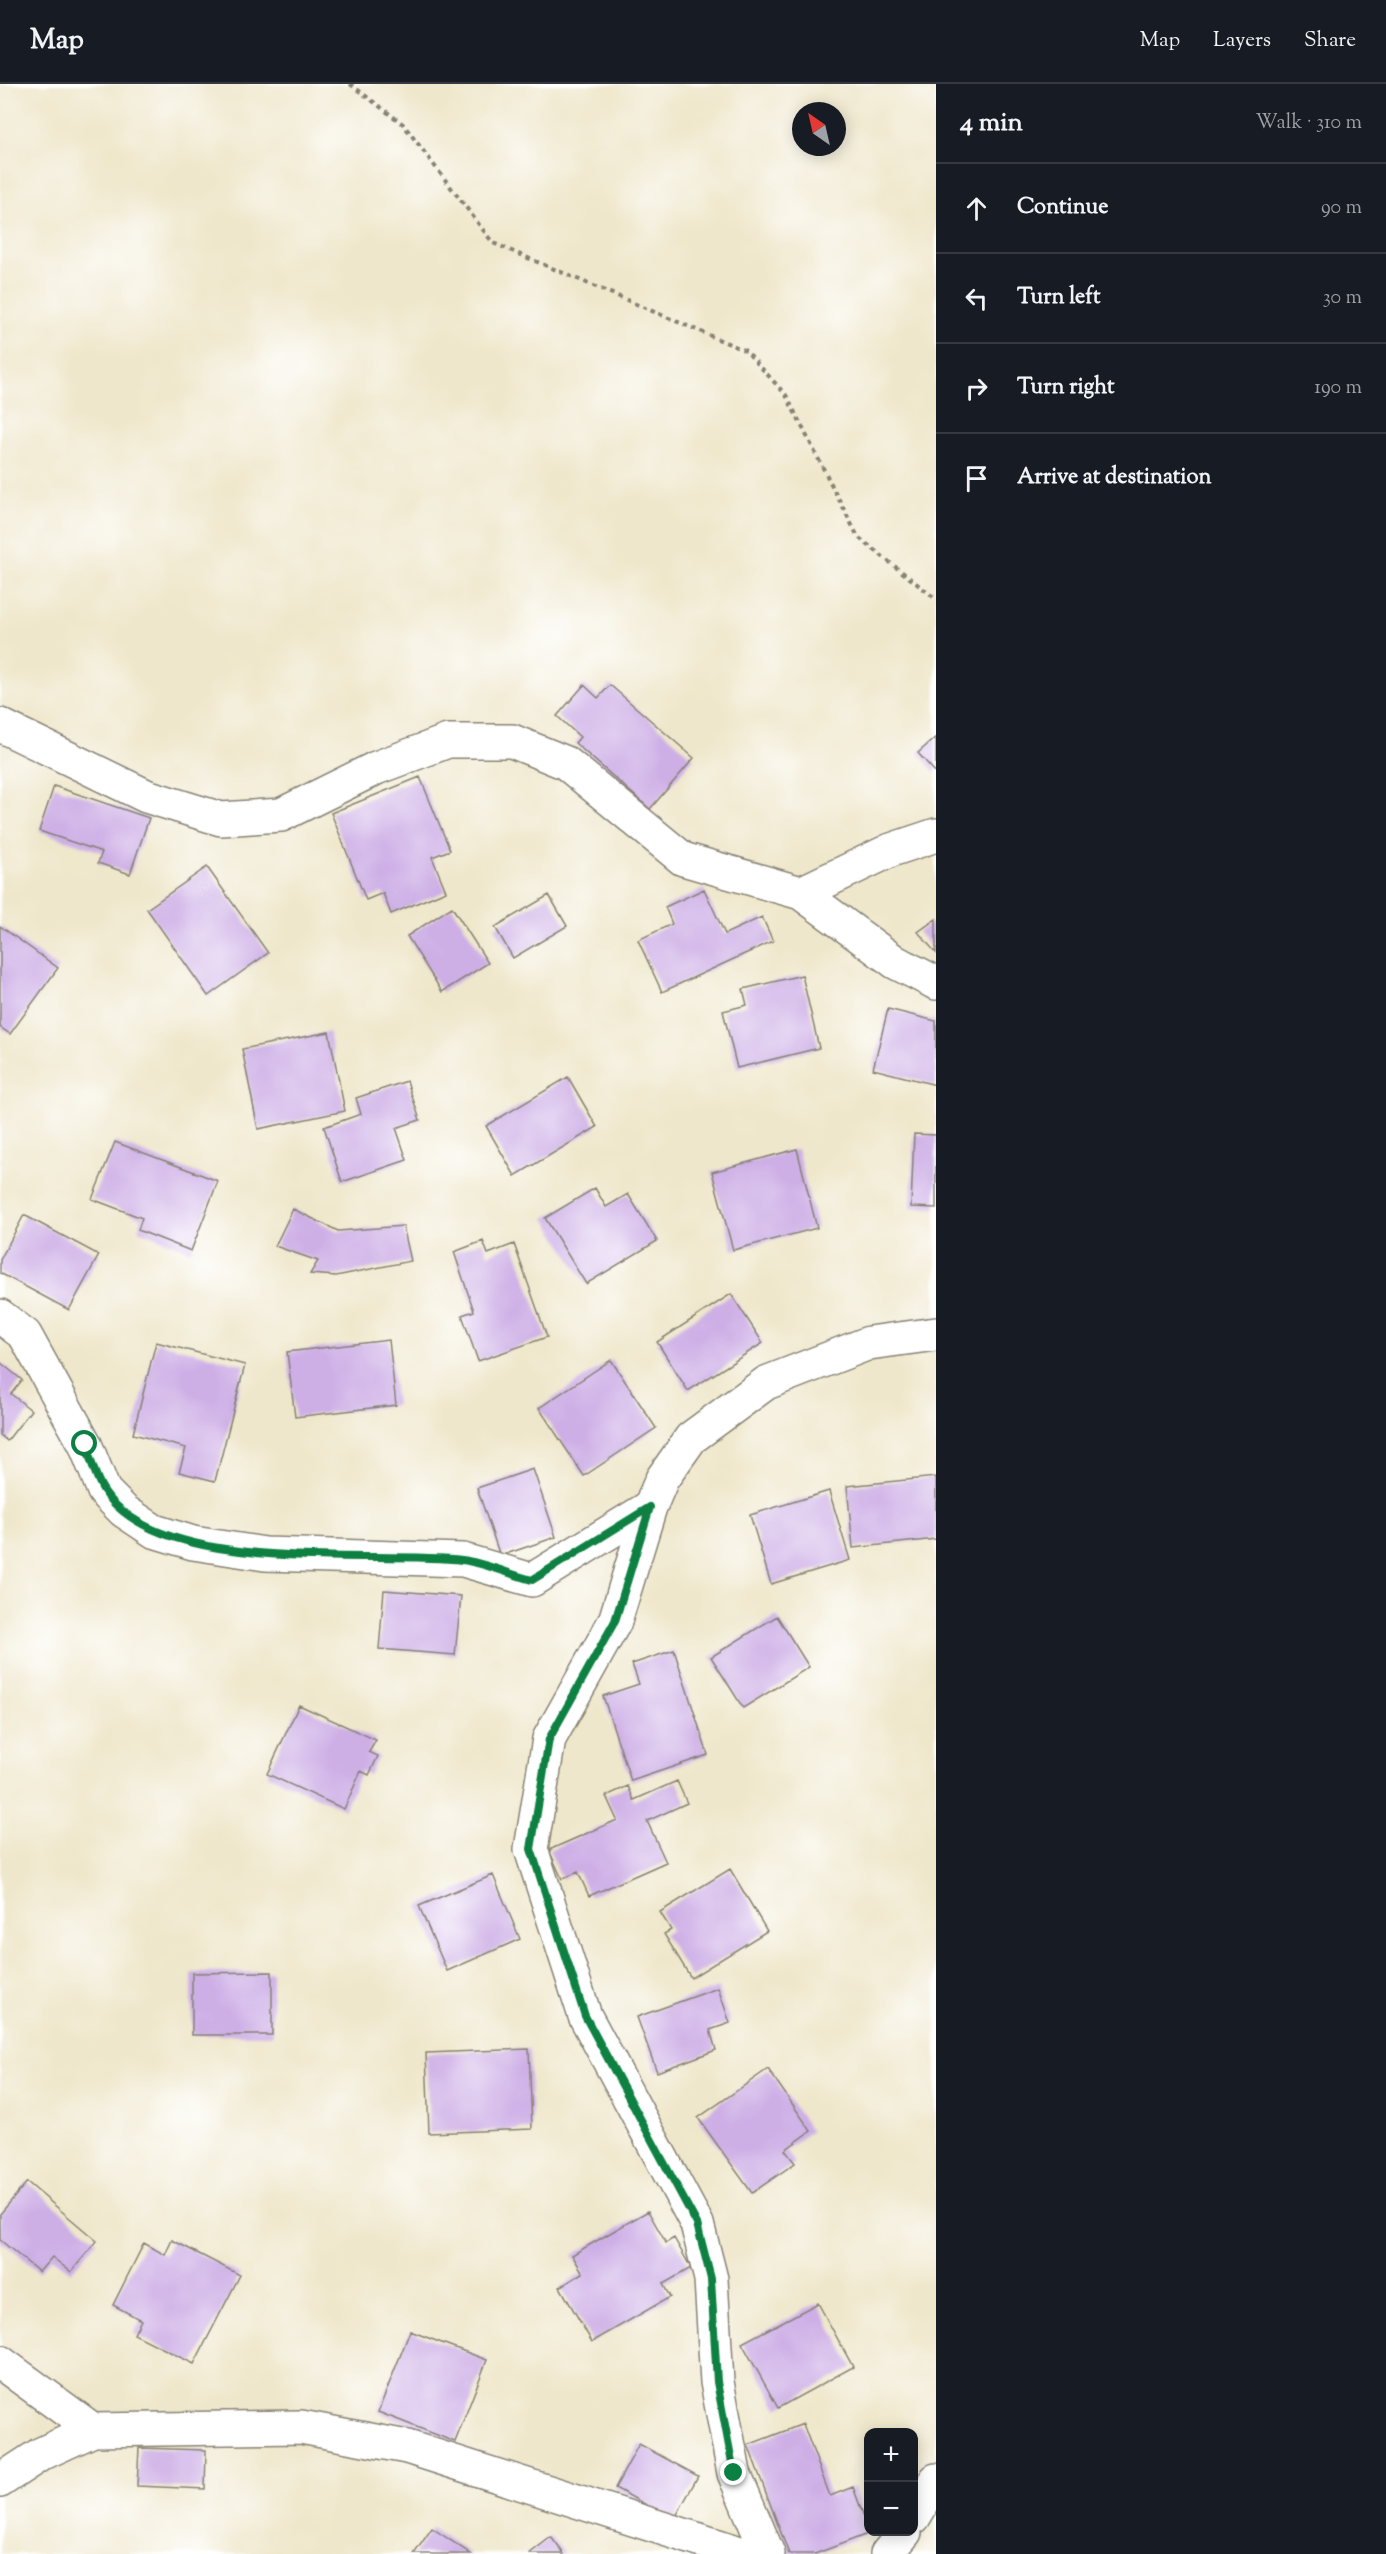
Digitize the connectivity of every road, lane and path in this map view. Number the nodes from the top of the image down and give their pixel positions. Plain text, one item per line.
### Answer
1 (350, 84) edge
2 (936, 599) edge
3 (0, 724) edge
4 (936, 835) edge
5 (801, 893) junction
6 (936, 983) edge
7 (0, 1316) edge
8 (936, 1334) edge
9 (650, 1507) junction
10 (0, 2362) edge
11 (93, 2430) junction
12 (936, 2480) edge
13 (0, 2481) edge
14 (918, 2510) edge
15 (902, 2536) edge
16 (743, 2554) edge
17 (768, 2554) edge
18 (887, 2554) edge

1 - 2 path
3 - 5 street
4 - 5 street
5 - 6 street
7 - 9 street
8 - 9 street
9 - 17 street
10 - 11 street
11 - 13 street
11 - 16 street
12 - 14 street
15 - 18 street

